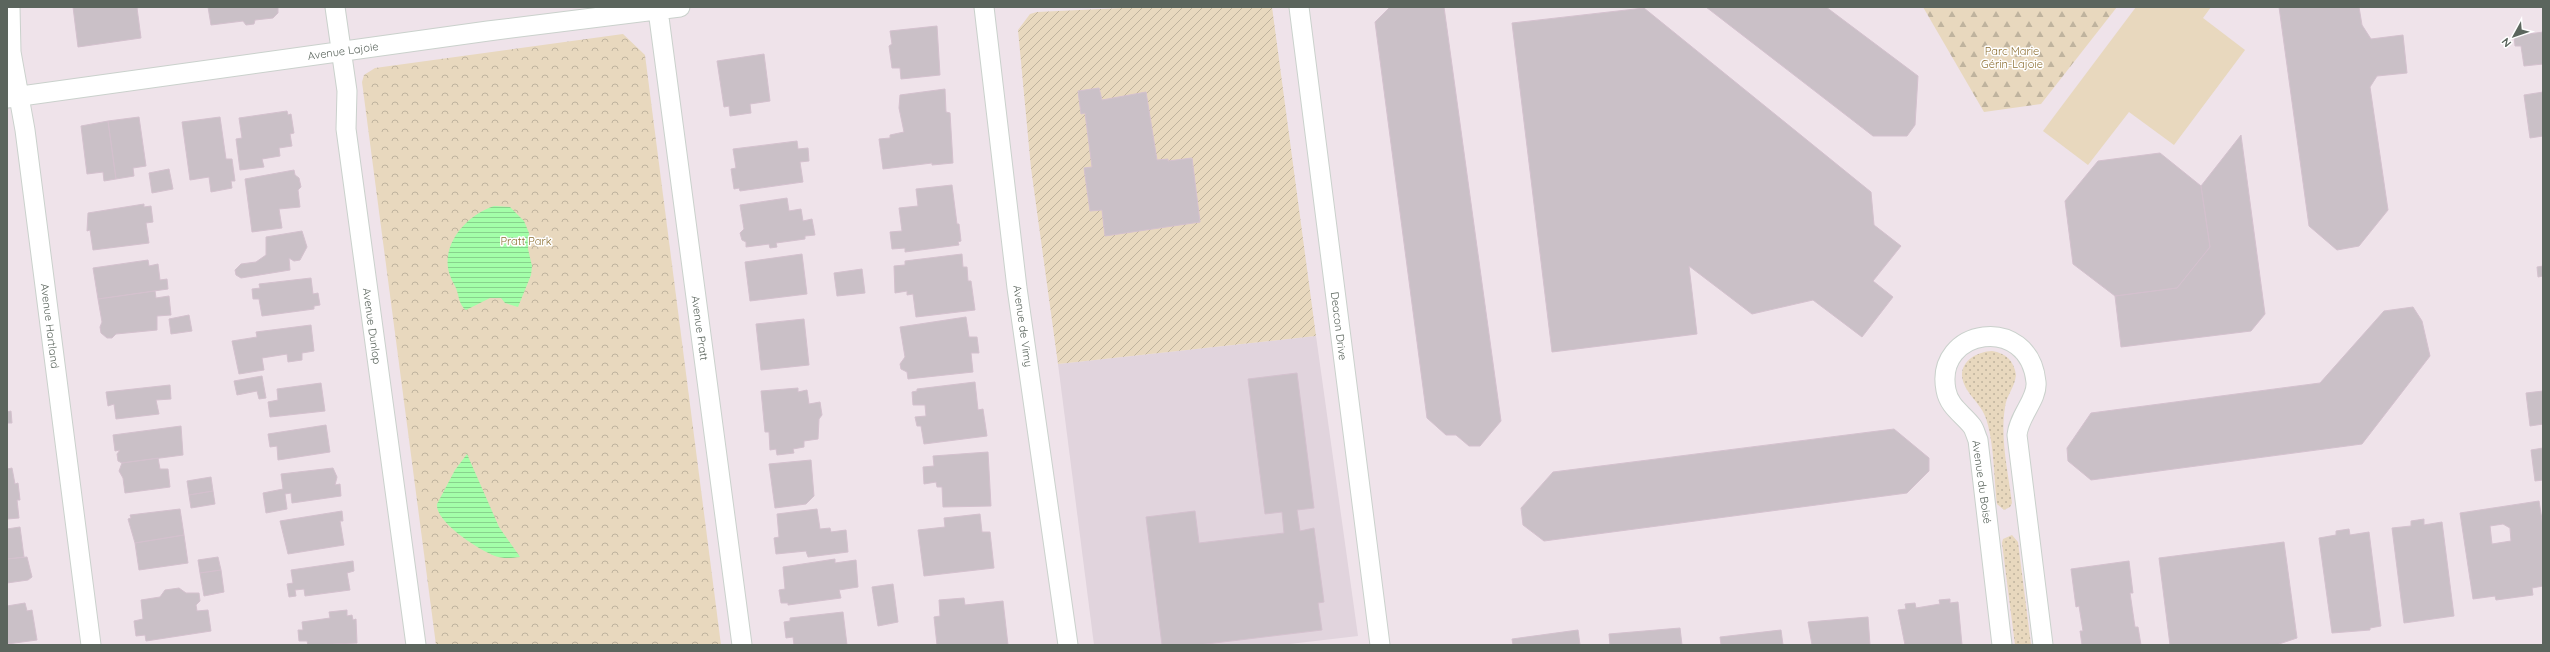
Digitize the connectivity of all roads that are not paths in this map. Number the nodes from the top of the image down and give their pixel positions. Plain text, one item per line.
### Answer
1 (10, 7) edge
2 (335, 7) edge
3 (680, 7) edge
4 (984, 7) edge
5 (1299, 7) edge
6 (658, 10) junction
7 (341, 52) junction
8 (12, 97) edge
9 (92, 645) edge
10 (416, 645) edge
11 (742, 645) edge
12 (1068, 645) edge
13 (1380, 645) edge
14 (2002, 645) edge
15 (2043, 645) edge

1 - 8 street, Avenue Hartland
2 - 7 street, Avenue Dunlop
3 - 6 street, Avenue Lajoie
4 - 12 street, Avenue de Vimy
5 - 13 street, Deacon Drive
6 - 7 street, Avenue Lajoie
6 - 11 street, Avenue Pratt
7 - 8 street, Avenue Lajoie
7 - 10 street, Avenue Dunlop
8 - 9 street, Avenue Hartland
14 - 15 street, Avenue du Boisé

